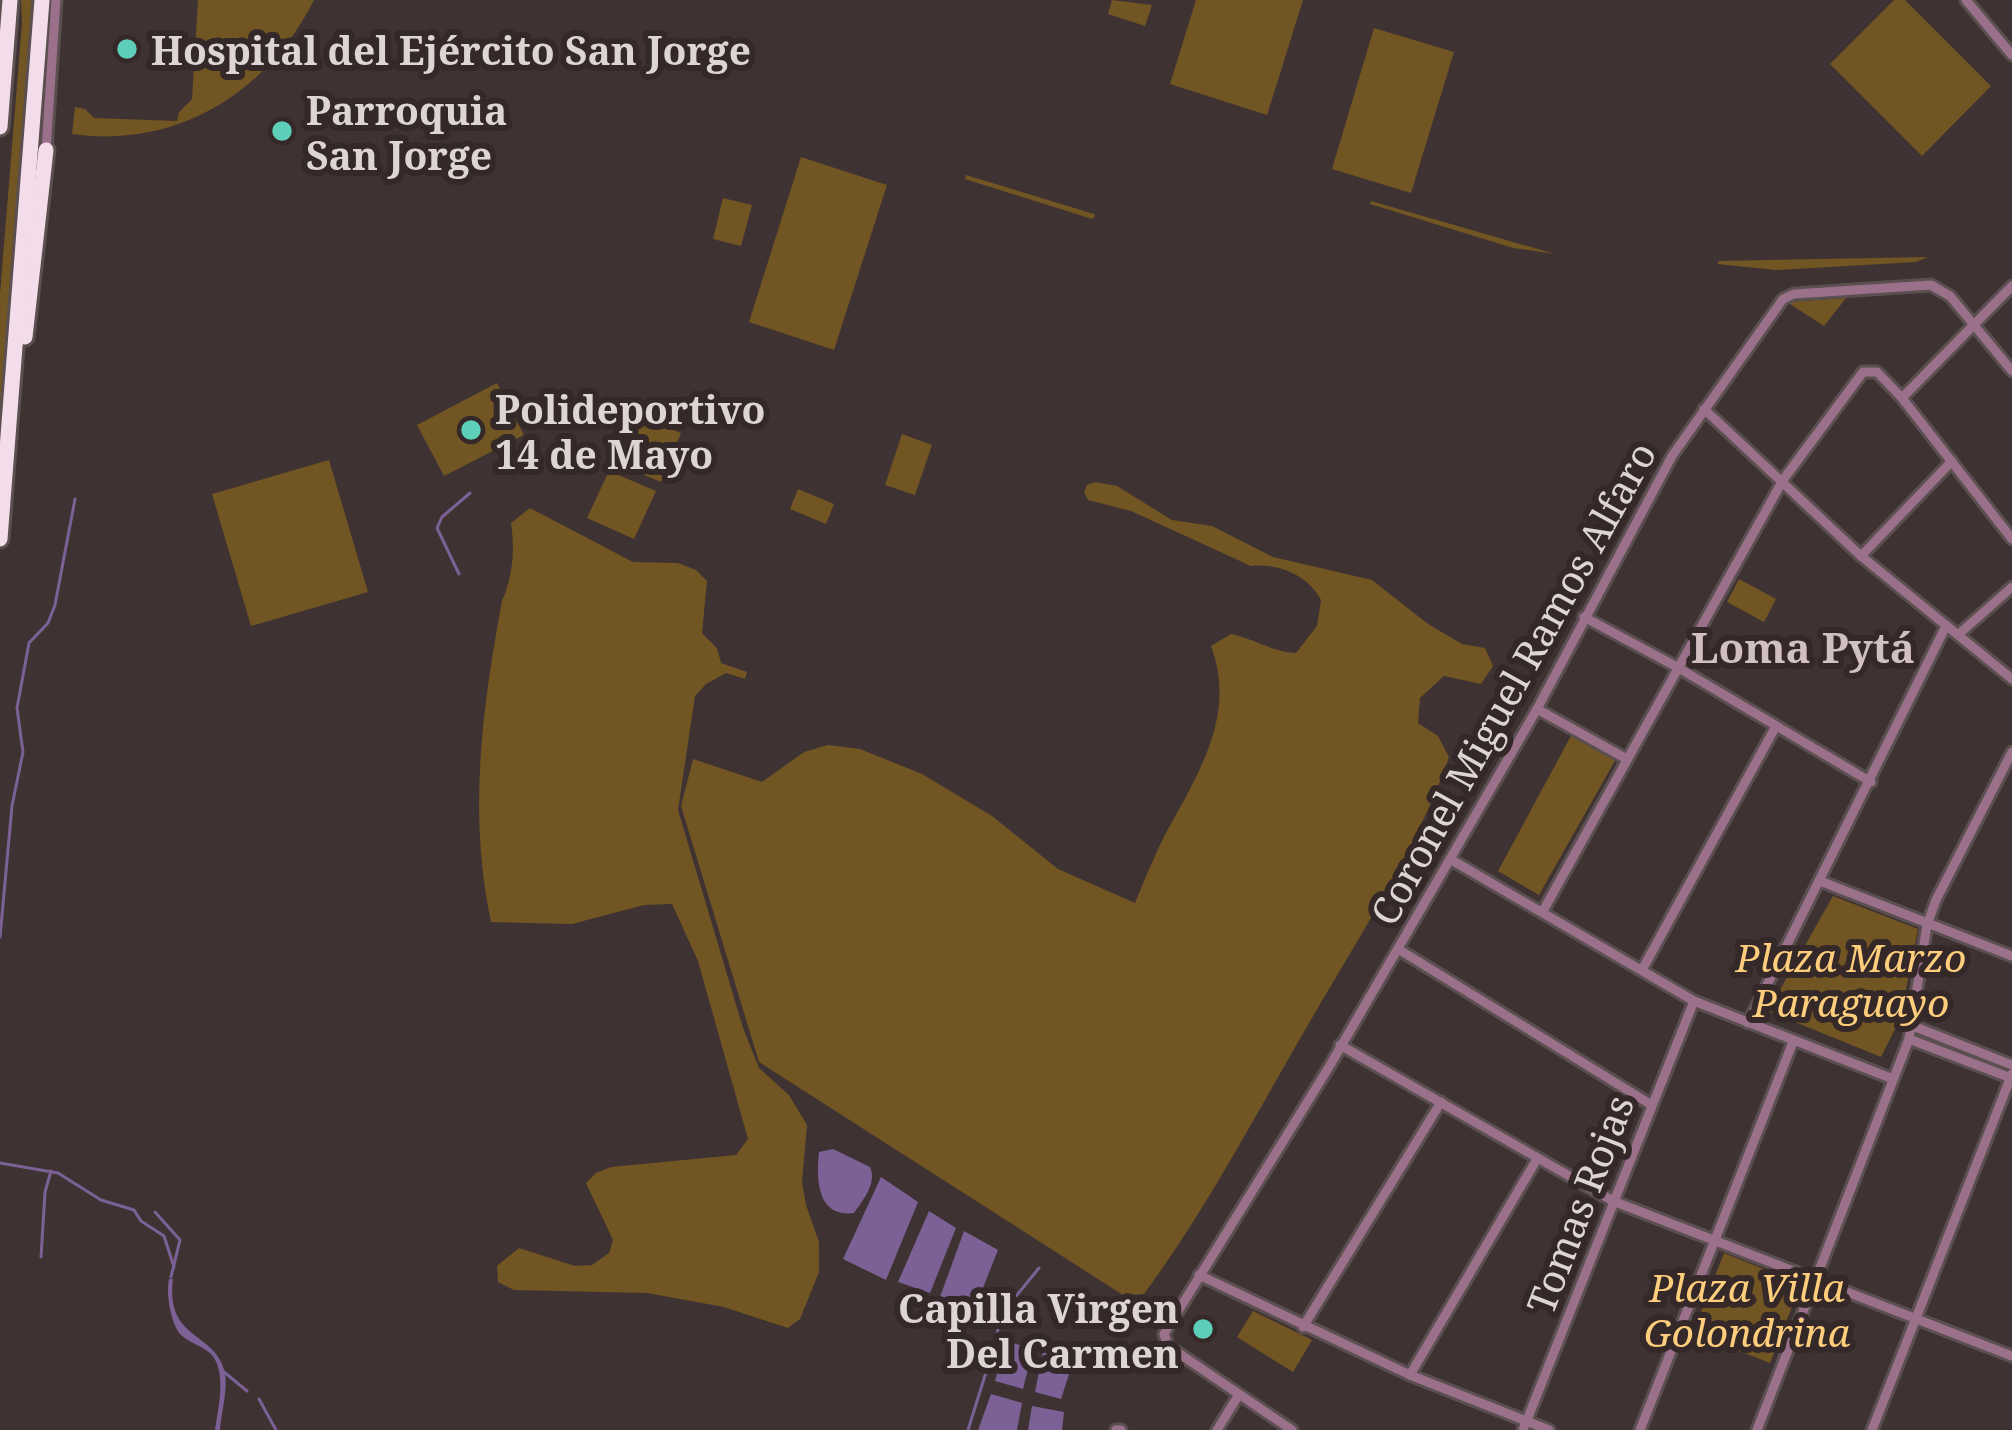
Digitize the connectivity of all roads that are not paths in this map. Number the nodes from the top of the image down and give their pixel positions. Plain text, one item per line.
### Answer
1 (10, 0) edge
2 (42, 0) edge
3 (56, 0) edge
4 (1966, 0) edge
5 (2012, 55) edge
6 (0, 127) edge
7 (46, 150) joint
8 (2012, 286) edge
9 (1975, 324) junction
10 (2012, 371) edge
11 (14, 381) junction
12 (1902, 398) junction
13 (1704, 409) junction
14 (1952, 461) junction
15 (1783, 480) junction
16 (2012, 538) edge
17 (0, 539) edge
18 (1862, 556) junction
19 (2012, 587) edge
20 (1584, 617) junction
21 (1946, 626) junction
22 (1959, 634) junction
23 (1678, 667) junction
24 (2012, 679) edge
25 (1537, 709) junction
26 (1776, 726) junction
27 (2012, 752) edge
28 (1625, 758) junction
29 (1871, 782) junction
30 (1450, 859) junction
31 (1820, 881) junction
32 (1543, 911) junction
33 (1927, 925) junction
34 (1398, 949) junction
35 (2012, 956) edge
36 (1642, 970) junction
37 (1694, 1001) junction
38 (1748, 1023) junction
39 (1913, 1026) junction
40 (1909, 1040) junction
41 (1793, 1042) junction
42 (1340, 1045) junction
43 (2012, 1074) edge
44 (1893, 1079) junction
45 (1441, 1102) junction
46 (1650, 1104) junction
47 (1537, 1159) junction
48 (1613, 1201) junction
49 (1715, 1239) junction
50 (1199, 1275) junction
51 (1814, 1282) junction
52 (1916, 1319) junction
53 (1303, 1327) junction
54 (2012, 1356) edge
55 (1410, 1375) junction
56 (1238, 1396) junction
57 (1524, 1426) edge
58 (1216, 1430) edge
59 (1292, 1430) edge
60 (1549, 1430) edge
61 (1640, 1430) edge
62 (1757, 1430) edge
63 (1872, 1430) edge

1 - 6 highway
2 - 11 highway
3 - 7 street
4 - 5 street
7 - 11 highway
8 - 9 street
9 - 10 street, Coronel Miguel Ramos Alfaro
9 - 12 street
9 - 13 street, Coronel Miguel Ramos Alfaro
11 - 17 highway
12 - 14 street
12 - 15 street
13 - 15 street
13 - 20 street, Coronel Miguel Ramos Alfaro
14 - 16 street
14 - 18 street
15 - 18 street
15 - 23 street
18 - 21 street
19 - 22 street
20 - 23 street
20 - 25 street, Coronel Miguel Ramos Alfaro
21 - 22 street
21 - 29 street
22 - 24 street
23 - 26 street
23 - 28 street
25 - 28 street
25 - 30 street, Coronel Miguel Ramos Alfaro
26 - 29 street
26 - 36 street
27 - 33 street
28 - 32 street
29 - 31 street
30 - 32 street
30 - 34 street, Coronel Miguel Ramos Alfaro
31 - 33 street
31 - 38 street
32 - 36 street
33 - 35 street
33 - 39 street
34 - 42 street, Coronel Miguel Ramos Alfaro
34 - 46 street
36 - 37 street
37 - 38 street
37 - 46 street, Tomas Rojas
38 - 41 street
39 - 40 street
39 - 43 street
40 - 43 street
40 - 44 street
41 - 44 street
41 - 49 street
42 - 45 street
42 - 50 street, Coronel Miguel Ramos Alfaro
43 - 52 street
44 - 51 street
45 - 47 street
45 - 53 street
46 - 48 street, Tomas Rojas
47 - 48 street
47 - 55 street
48 - 49 street
48 - 57 street, Tomas Rojas
49 - 51 street
49 - 61 street
50 - 53 street
50 - 56 street, Coronel Miguel Ramos Alfaro
51 - 52 street
51 - 62 street
52 - 54 street
52 - 63 street
53 - 55 street
55 - 57 street
56 - 58 street
56 - 59 street
57 - 60 street

